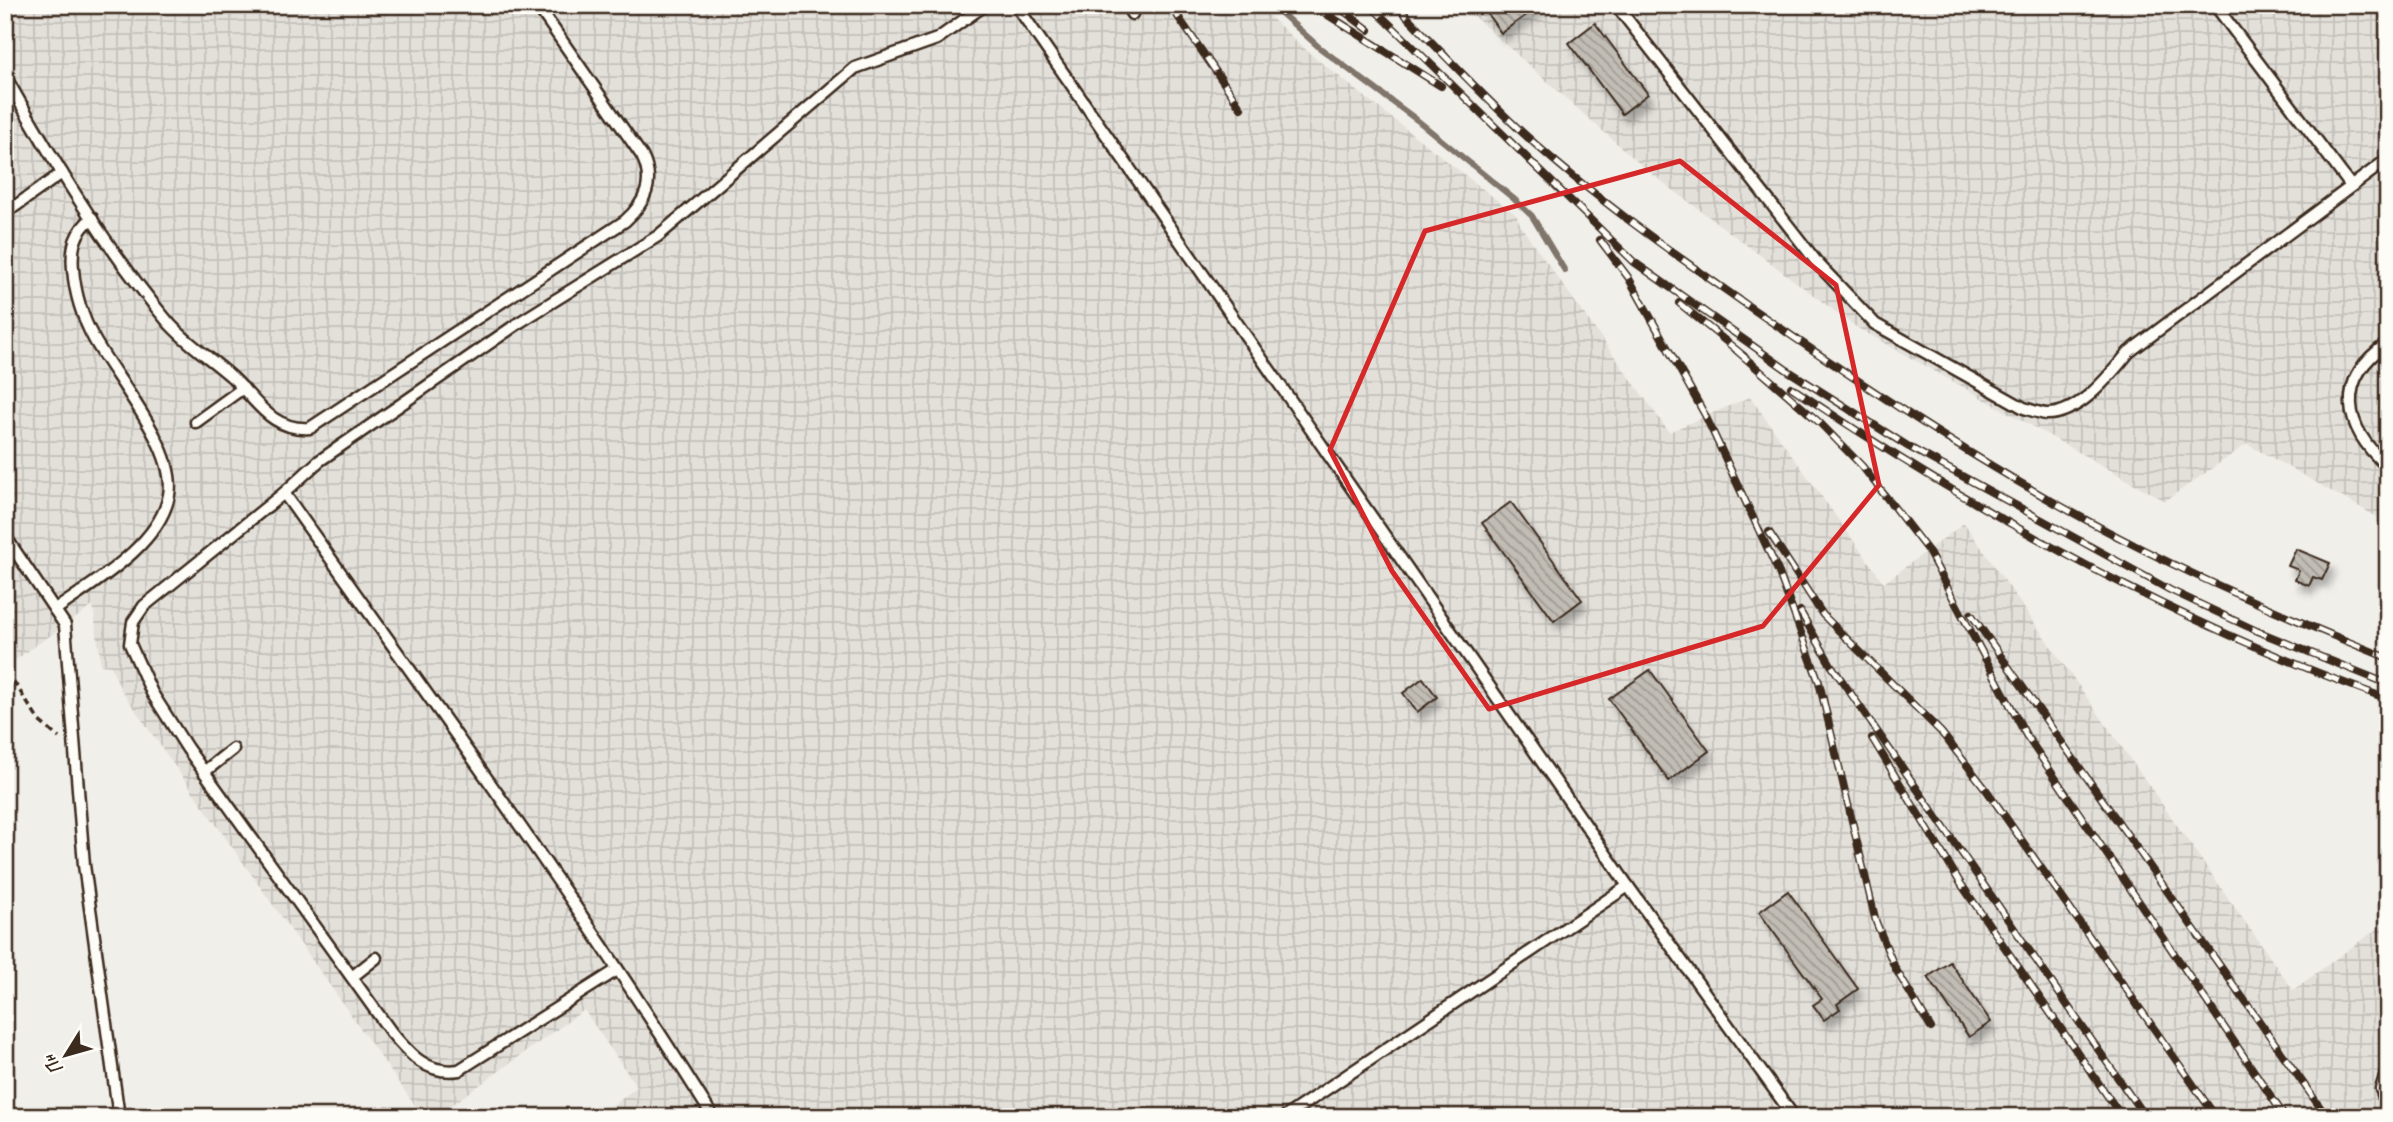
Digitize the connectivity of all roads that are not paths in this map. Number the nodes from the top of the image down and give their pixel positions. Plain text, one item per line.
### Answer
1 (537, 5) edge
2 (985, 5) edge
3 (1016, 5) edge
4 (1616, 5) edge
5 (2215, 5) edge
6 (5, 76) edge
7 (2388, 159) edge
8 (62, 173) junction
9 (2351, 186) junction
10 (5, 208) edge
11 (92, 218) junction
12 (2388, 343) edge
13 (243, 388) junction
14 (196, 422) dead end
15 (2388, 467) edge
16 (284, 494) junction
17 (5, 536) edge
18 (55, 610) junction
19 (233, 749) dead end
20 (204, 772) junction
21 (1628, 886) junction
22 (376, 958) dead end
23 (617, 970) junction
24 (352, 977) junction
25 (2388, 1068) edge
26 (2388, 1107) edge
27 (119, 1117) edge
28 (713, 1117) edge
29 (1285, 1117) edge
30 (1794, 1117) edge

1 - 13 lane
2 - 16 lane
3 - 21 lane
4 - 9 lane
5 - 9 lane
6 - 8 lane
7 - 9 lane
8 - 10 lane
8 - 11 lane
11 - 13 lane
11 - 18 lane
12 - 15 lane
13 - 14 lane
16 - 20 lane
16 - 23 lane
17 - 18 lane
18 - 27 lane
19 - 20 lane
20 - 24 lane
21 - 29 lane
21 - 30 lane
22 - 24 lane
23 - 24 lane
23 - 28 lane
25 - 26 lane

